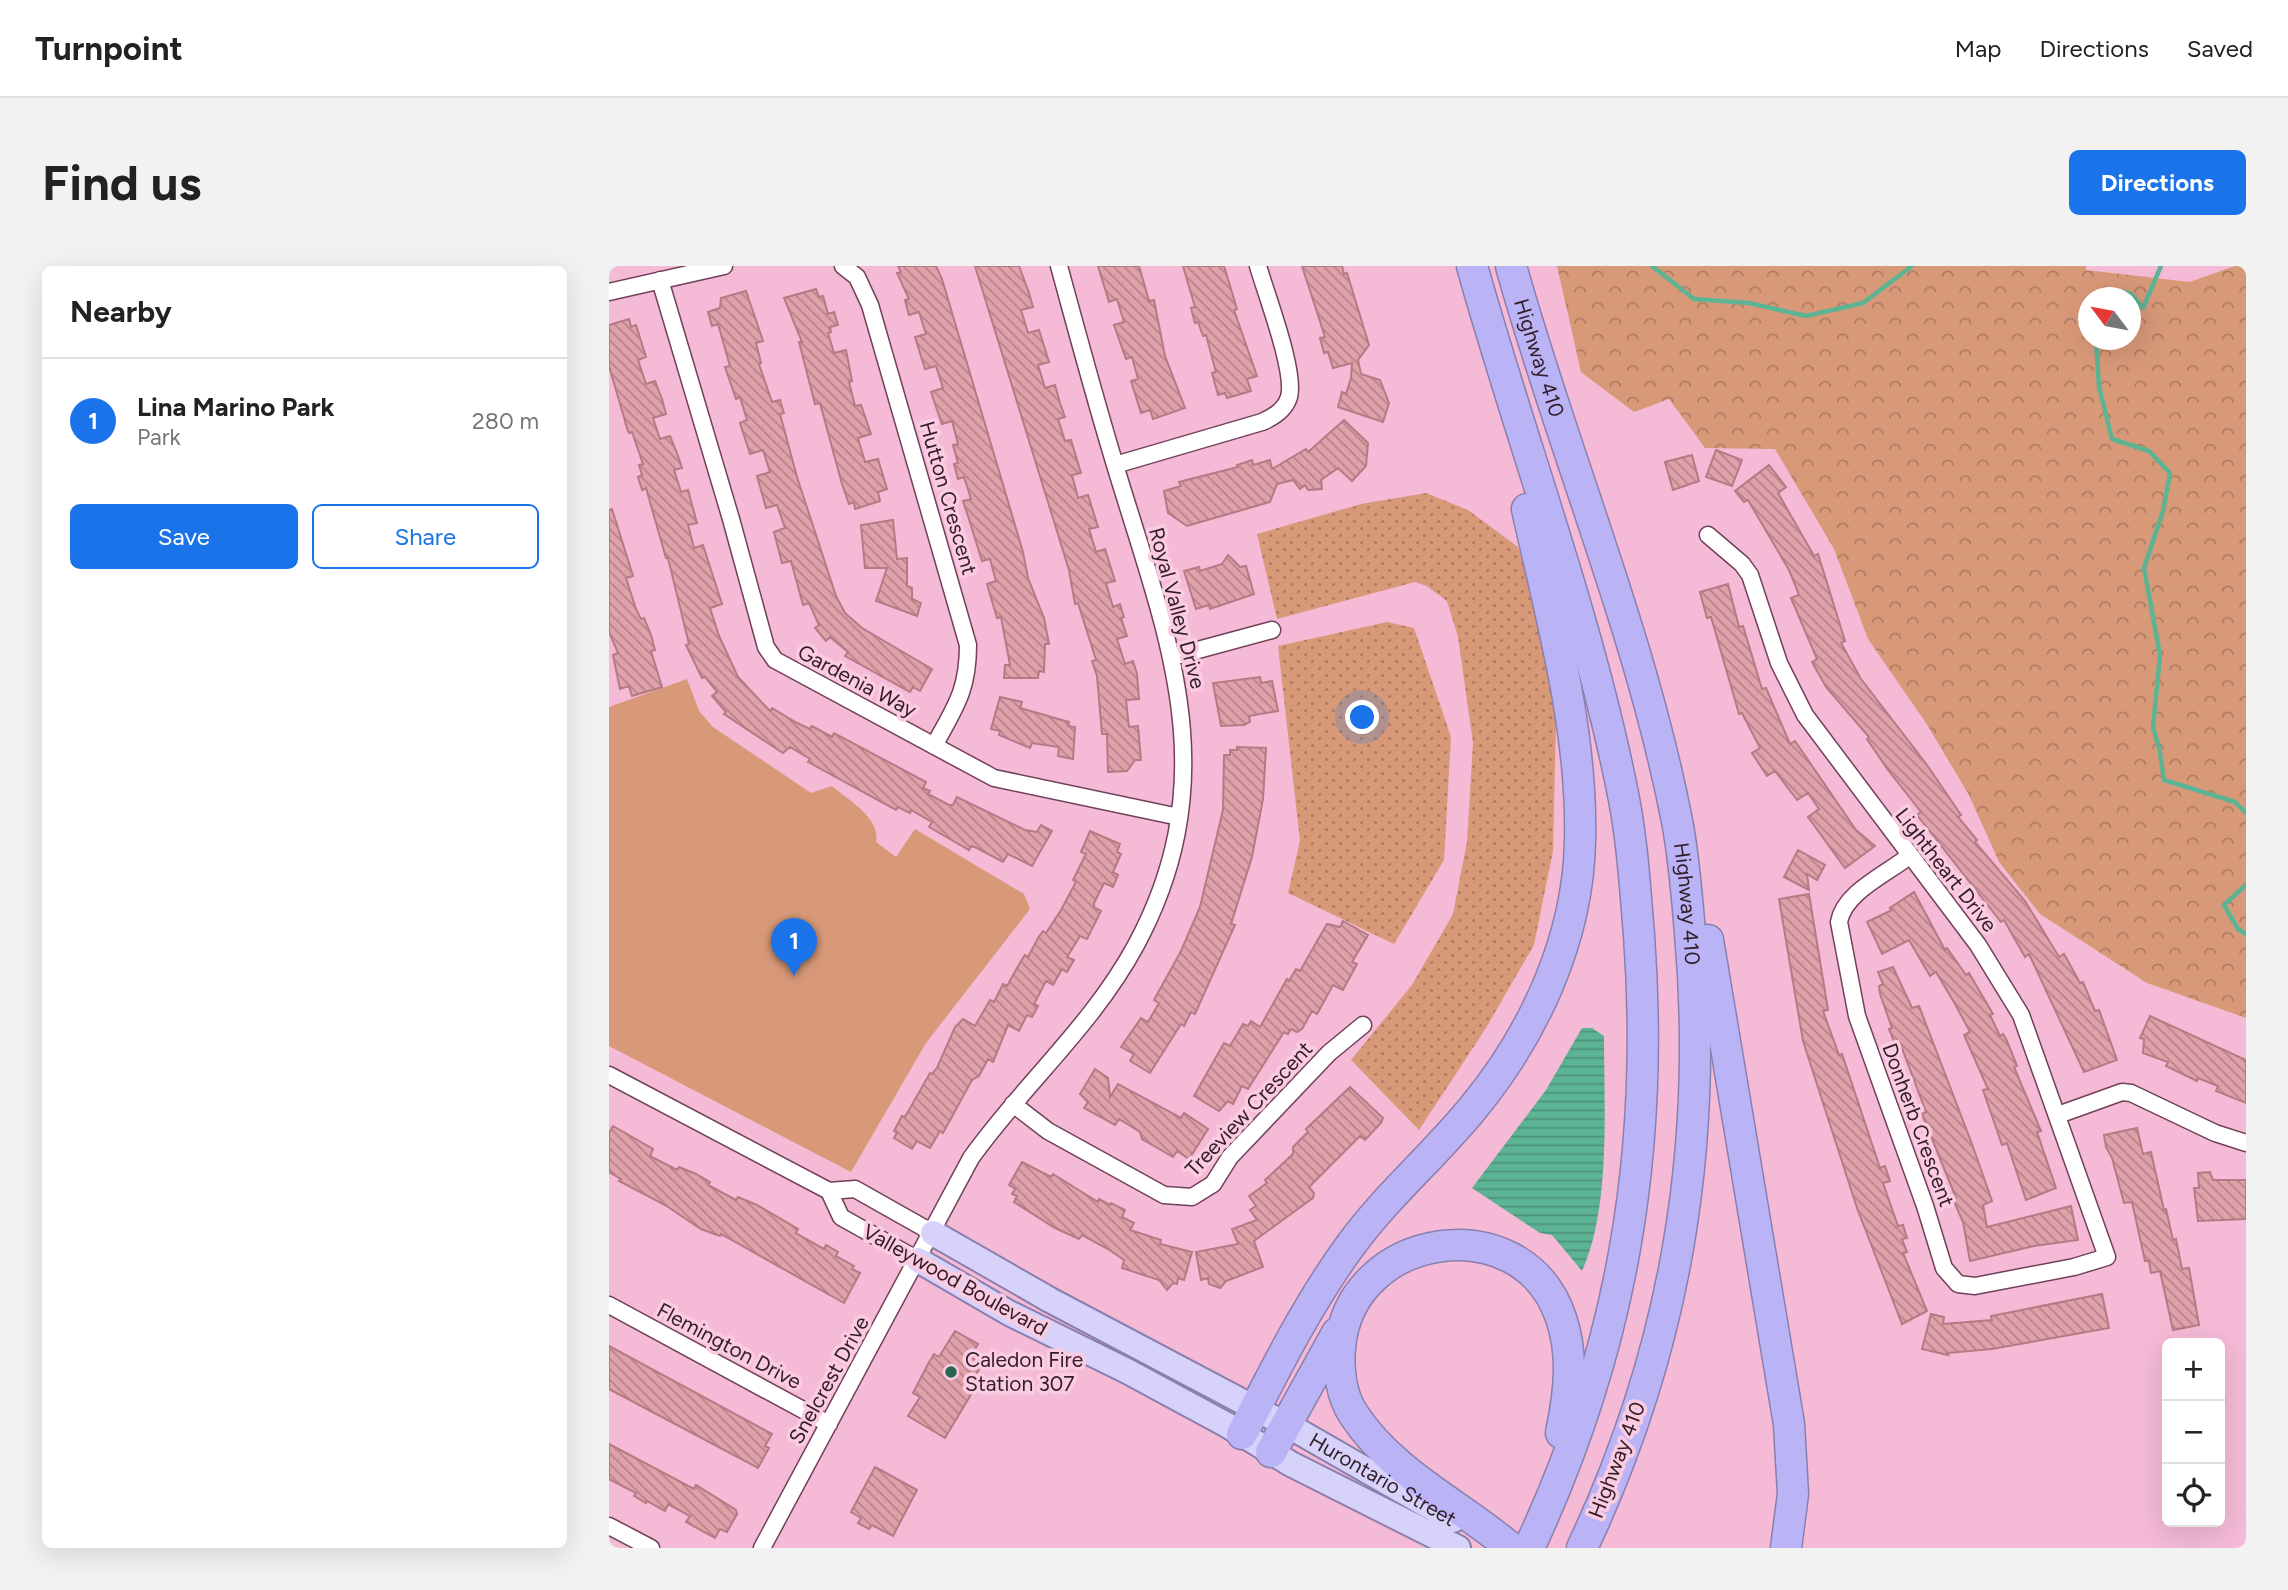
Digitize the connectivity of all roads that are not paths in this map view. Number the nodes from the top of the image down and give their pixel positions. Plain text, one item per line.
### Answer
1 (724, 266) edge
2 (843, 266) edge
3 (1059, 266) edge
4 (1258, 266) edge
5 (1472, 266) edge
6 (1511, 266) edge
7 (660, 280) junction
8 (609, 292) edge
9 (1511, 405) junction
10 (1115, 465) junction
11 (1707, 536) dead end
12 (1272, 631) dead end
13 (1172, 657) junction
14 (934, 746) junction
15 (1179, 817) junction
16 (1677, 822) junction
17 (1909, 856) junction
18 (1363, 1024) dead end
19 (609, 1075) edge
20 (1013, 1104) junction
21 (2058, 1115) junction
22 (2246, 1143) edge
23 (829, 1191) junction
24 (933, 1233) junction
25 (2107, 1257) joint
26 (918, 1260) junction
27 (609, 1305) edge
28 (1342, 1324) junction
29 (1255, 1408) junction
30 (829, 1424) junction
31 (1286, 1425) junction
32 (1242, 1434) junction
33 (1271, 1451) junction
34 (609, 1525) edge
35 (1470, 1533) edge
36 (651, 1548) edge
37 (762, 1548) edge
38 (1511, 1548) edge
39 (1521, 1548) edge
40 (1529, 1548) edge
41 (1582, 1548) edge
42 (1786, 1548) edge

1 - 7 street
2 - 14 street, Hutton Crescent
3 - 10 street, Royal Valley Drive
4 - 10 street
5 - 9 highway, Highway 410
6 - 16 highway, Highway 410
7 - 8 street
7 - 14 street, Gardenia Way
9 - 29 highway
9 - 40 highway, Highway 410
10 - 13 street, Royal Valley Drive
11 - 17 street, Lightheart Drive
12 - 13 street
13 - 15 street, Royal Valley Drive
14 - 15 street, Gardenia Way
15 - 20 street, Royal Valley Drive
16 - 41 highway, Highway 410
16 - 42 highway
17 - 21 street, Lightheart Drive
17 - 25 street, Donherb Crescent
18 - 20 street, Treeview Crescent
19 - 23 street, Valleywood Boulevard
20 - 24 street, Royal Valley Drive
21 - 22 street
21 - 25 street, Lightheart Drive
23 - 24 street, Valleywood Boulevard
23 - 26 street, Valleywood Boulevard
24 - 26 street, Snelcrest Drive
24 - 29 main road, Valleywood Boulevard
26 - 30 street, Snelcrest Drive
26 - 32 main road, Valleywood Boulevard
27 - 30 street, Flemington Drive
28 - 31 highway
28 - 35 highway
28 - 39 highway
29 - 31 main road, Hurontario Street
29 - 32 highway
30 - 37 street, Snelcrest Drive
31 - 33 highway
31 - 35 main road, Hurontario Street
32 - 33 main road, Hurontario Street
33 - 35 main road, Hurontario Street
34 - 36 street
35 - 38 highway

